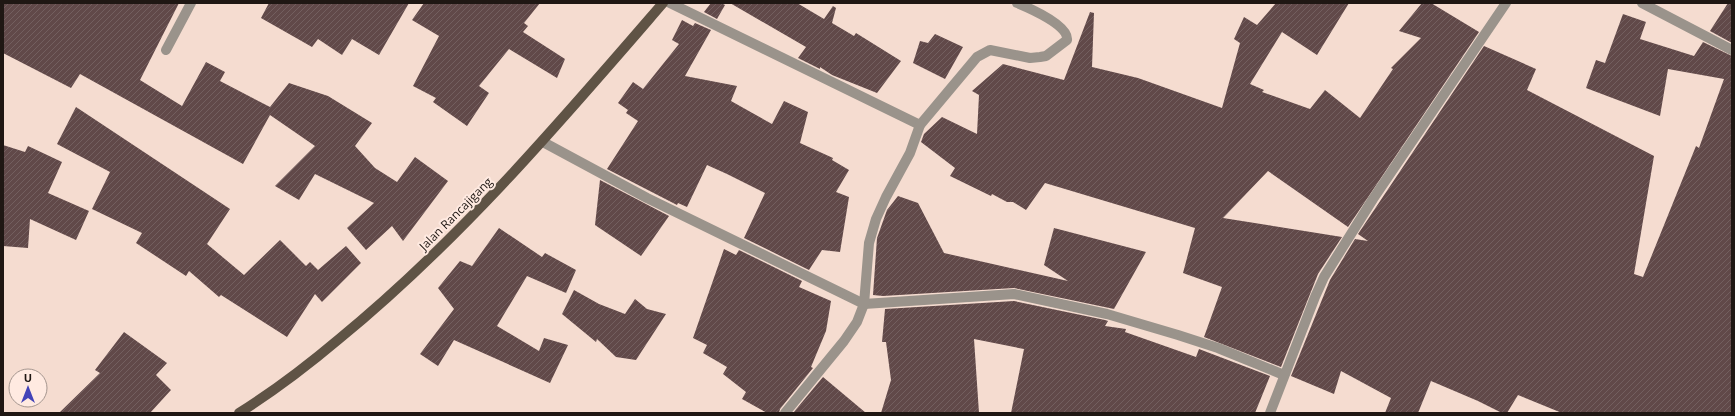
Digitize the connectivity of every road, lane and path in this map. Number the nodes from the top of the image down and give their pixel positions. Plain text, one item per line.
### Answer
1 (191, 3) edge
2 (663, 3) edge
3 (670, 3) edge
4 (1017, 3) edge
5 (1506, 3) edge
6 (1642, 3) edge
7 (166, 50) dead end
8 (1732, 50) edge
9 (920, 125) junction
10 (543, 142) junction
11 (864, 304) junction
12 (1284, 375) junction
13 (239, 413) edge
14 (785, 413) edge
15 (1270, 413) edge

1 - 7 street
2 - 10 main road, Jalan Rancajigang
3 - 9 street
4 - 9 street
5 - 12 street
6 - 8 street
9 - 11 street
10 - 11 street
10 - 13 main road, Jalan Rancajigang
11 - 12 street
11 - 14 street
12 - 15 street

